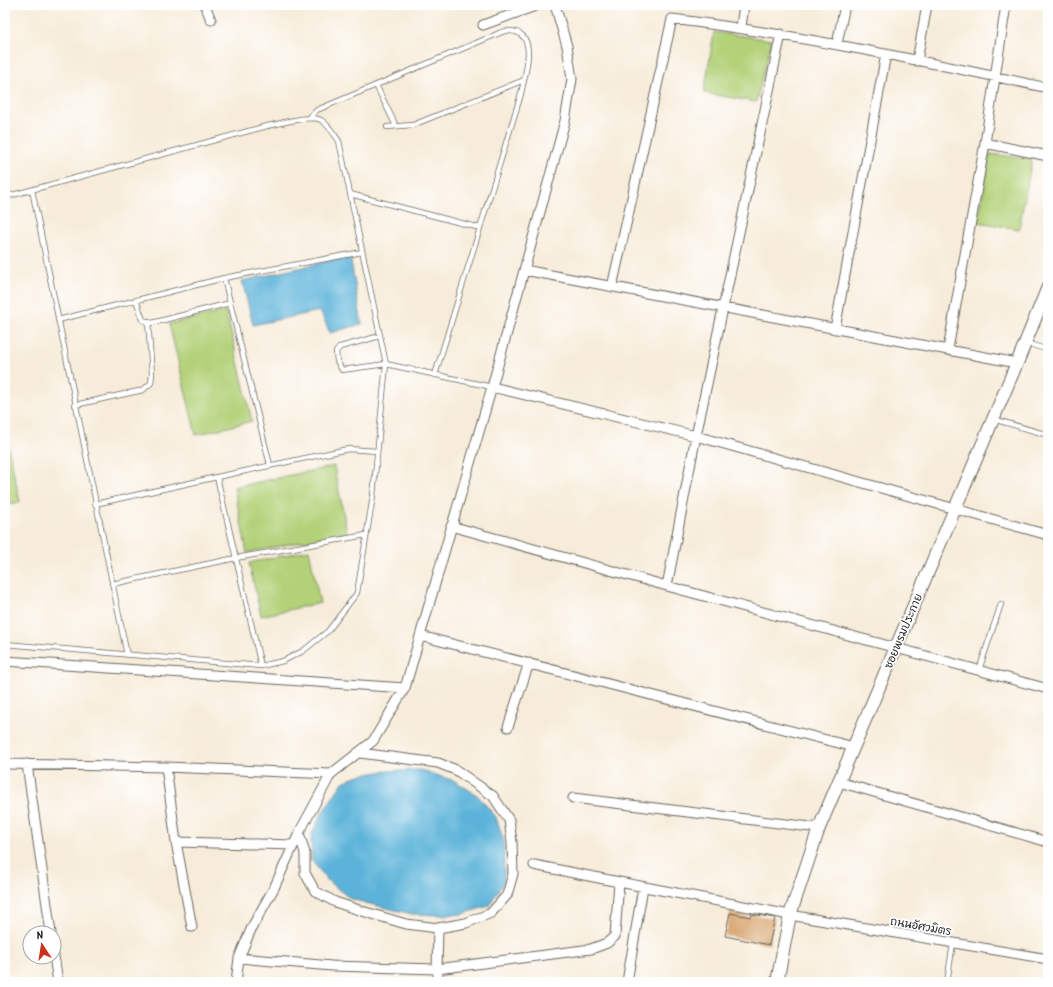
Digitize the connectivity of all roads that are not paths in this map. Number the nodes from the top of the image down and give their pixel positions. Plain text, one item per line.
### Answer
1 (205, 5) edge
2 (538, 5) edge
3 (555, 5) edge
4 (744, 5) edge
5 (845, 5) edge
6 (927, 5) edge
7 (1006, 5) edge
8 (211, 20) dead end
9 (483, 25) dead end
10 (741, 27) junction
11 (781, 34) junction
12 (837, 44) junction
13 (886, 54) junction
14 (917, 61) junction
15 (994, 76) junction
16 (524, 80) junction
17 (376, 85) junction
18 (1048, 88) edge
19 (309, 118) junction
20 (396, 126) junction
21 (387, 127) dead end
22 (985, 143) junction
23 (1048, 156) edge
24 (32, 190) junction
25 (350, 194) junction
26 (5, 197) edge
27 (480, 228) junction
28 (362, 252) junction
29 (524, 270) junction
30 (224, 278) junction
31 (1048, 287) edge
32 (612, 288) junction
33 (136, 300) junction
34 (230, 303) junction
35 (723, 308) junction
36 (58, 320) junction
37 (148, 321) junction
38 (835, 329) junction
39 (380, 336) junction
40 (1026, 343) junction
41 (948, 349) junction
42 (1048, 350) edge
43 (1018, 363) junction
44 (386, 364) junction
45 (436, 375) junction
46 (492, 387) junction
47 (75, 405) junction
48 (993, 419) junction
49 (1048, 435) edge
50 (696, 436) junction
51 (377, 451) junction
52 (270, 465) junction
53 (217, 477) junction
54 (95, 504) junction
55 (955, 509) junction
56 (451, 526) junction
57 (366, 535) junction
58 (1048, 535) edge
59 (236, 558) junction
60 (112, 584) junction
61 (667, 586) junction
62 (1002, 604) dead end
63 (421, 636) junction
64 (5, 644) edge
65 (895, 647) junction
66 (127, 655) junction
67 (5, 661) edge
68 (529, 663) junction
69 (261, 666) junction
70 (979, 670) junction
71 (405, 688) junction
72 (1048, 689) edge
73 (508, 727) dead end
74 (854, 747) junction
75 (360, 753) junction
76 (5, 764) edge
77 (27, 764) junction
78 (166, 767) junction
79 (331, 774) junction
80 (839, 782) junction
81 (573, 798) dead end
82 (819, 828) junction
83 (299, 833) junction
84 (176, 842) junction
85 (1048, 842) edge
86 (294, 845) junction
87 (534, 865) dead end
88 (619, 882) junction
89 (643, 887) junction
90 (790, 916) junction
91 (50, 925) edge
92 (192, 927) dead end
93 (438, 928) junction
94 (953, 943) junction
95 (239, 958) junction
96 (1048, 960) edge
97 (55, 965) edge
98 (437, 969) junction
99 (58, 982) edge
100 (236, 982) edge
101 (439, 982) edge
102 (627, 982) edge
103 (777, 982) edge
104 (947, 982) edge

1 - 8 street
2 - 9 street
3 - 29 street
4 - 10 street
5 - 12 street
6 - 14 street
7 - 15 street
10 - 11 street
10 - 32 street
11 - 12 street
11 - 35 street
12 - 13 street
13 - 14 street
13 - 38 street
14 - 15 street
15 - 18 street
15 - 22 street
16 - 17 lane
16 - 20 lane
16 - 27 lane
17 - 19 lane
17 - 20 lane
19 - 24 lane
19 - 25 lane
20 - 21 lane
22 - 23 street
22 - 41 street
24 - 26 lane
24 - 36 lane
25 - 27 lane
25 - 28 lane
27 - 45 lane
28 - 30 lane
28 - 39 lane
29 - 32 street
29 - 46 street
30 - 33 lane
30 - 34 lane
31 - 40 street, ซอยพรมประกาย
32 - 35 street
33 - 36 lane
33 - 37 lane
34 - 37 lane
34 - 52 lane
35 - 38 street
35 - 50 street
36 - 47 lane
37 - 47 lane
38 - 41 street
39 - 44 lane
39 - 44 lane
40 - 42 lane
40 - 43 street, ซอยพรมประกาย
41 - 43 street
43 - 48 street, ซอยพรมประกาย
44 - 45 lane
44 - 51 lane
45 - 46 lane
46 - 50 street
46 - 56 street
47 - 54 lane
48 - 49 lane
48 - 55 street, ซอยพรมประกาย
50 - 55 street
50 - 61 street
51 - 52 lane
51 - 57 lane
52 - 53 lane
53 - 54 lane
53 - 59 lane
54 - 60 lane
55 - 58 street
55 - 65 street, ซอยพรมประกาย
56 - 61 street
56 - 63 street
57 - 59 lane
57 - 69 lane
59 - 60 lane
59 - 69 lane
60 - 66 lane
61 - 65 street
62 - 70 lane
63 - 68 street
63 - 71 street
64 - 66 lane
65 - 70 street
65 - 74 street, ซอยพรมประกาย
66 - 69 lane
67 - 71 street
68 - 73 street
68 - 74 street
70 - 72 street
71 - 75 street
74 - 80 street, ซอยพรมประกาย
75 - 79 street
75 - 93 street
76 - 77 street
77 - 78 street
77 - 91 street
78 - 79 street
78 - 84 street
79 - 83 street
80 - 82 street, ซอยพรมประกาย
80 - 85 street
81 - 82 street
82 - 90 street, ซอยพรมประกาย
83 - 86 street
83 - 93 street
84 - 86 street
84 - 92 street
86 - 95 street
87 - 88 street, ถนนอัศวมิตร
88 - 89 street, ถนนอัศวมิตร
88 - 98 street
89 - 90 street, ถนนอัศวมิตร
89 - 102 street
90 - 94 street, ถนนอัศวมิตร
90 - 103 street, ซอยพรมประกาย
93 - 98 street
94 - 96 street, ถนนอัศวมิตร
94 - 104 lane
95 - 98 street
95 - 100 street
97 - 99 street
98 - 101 street

